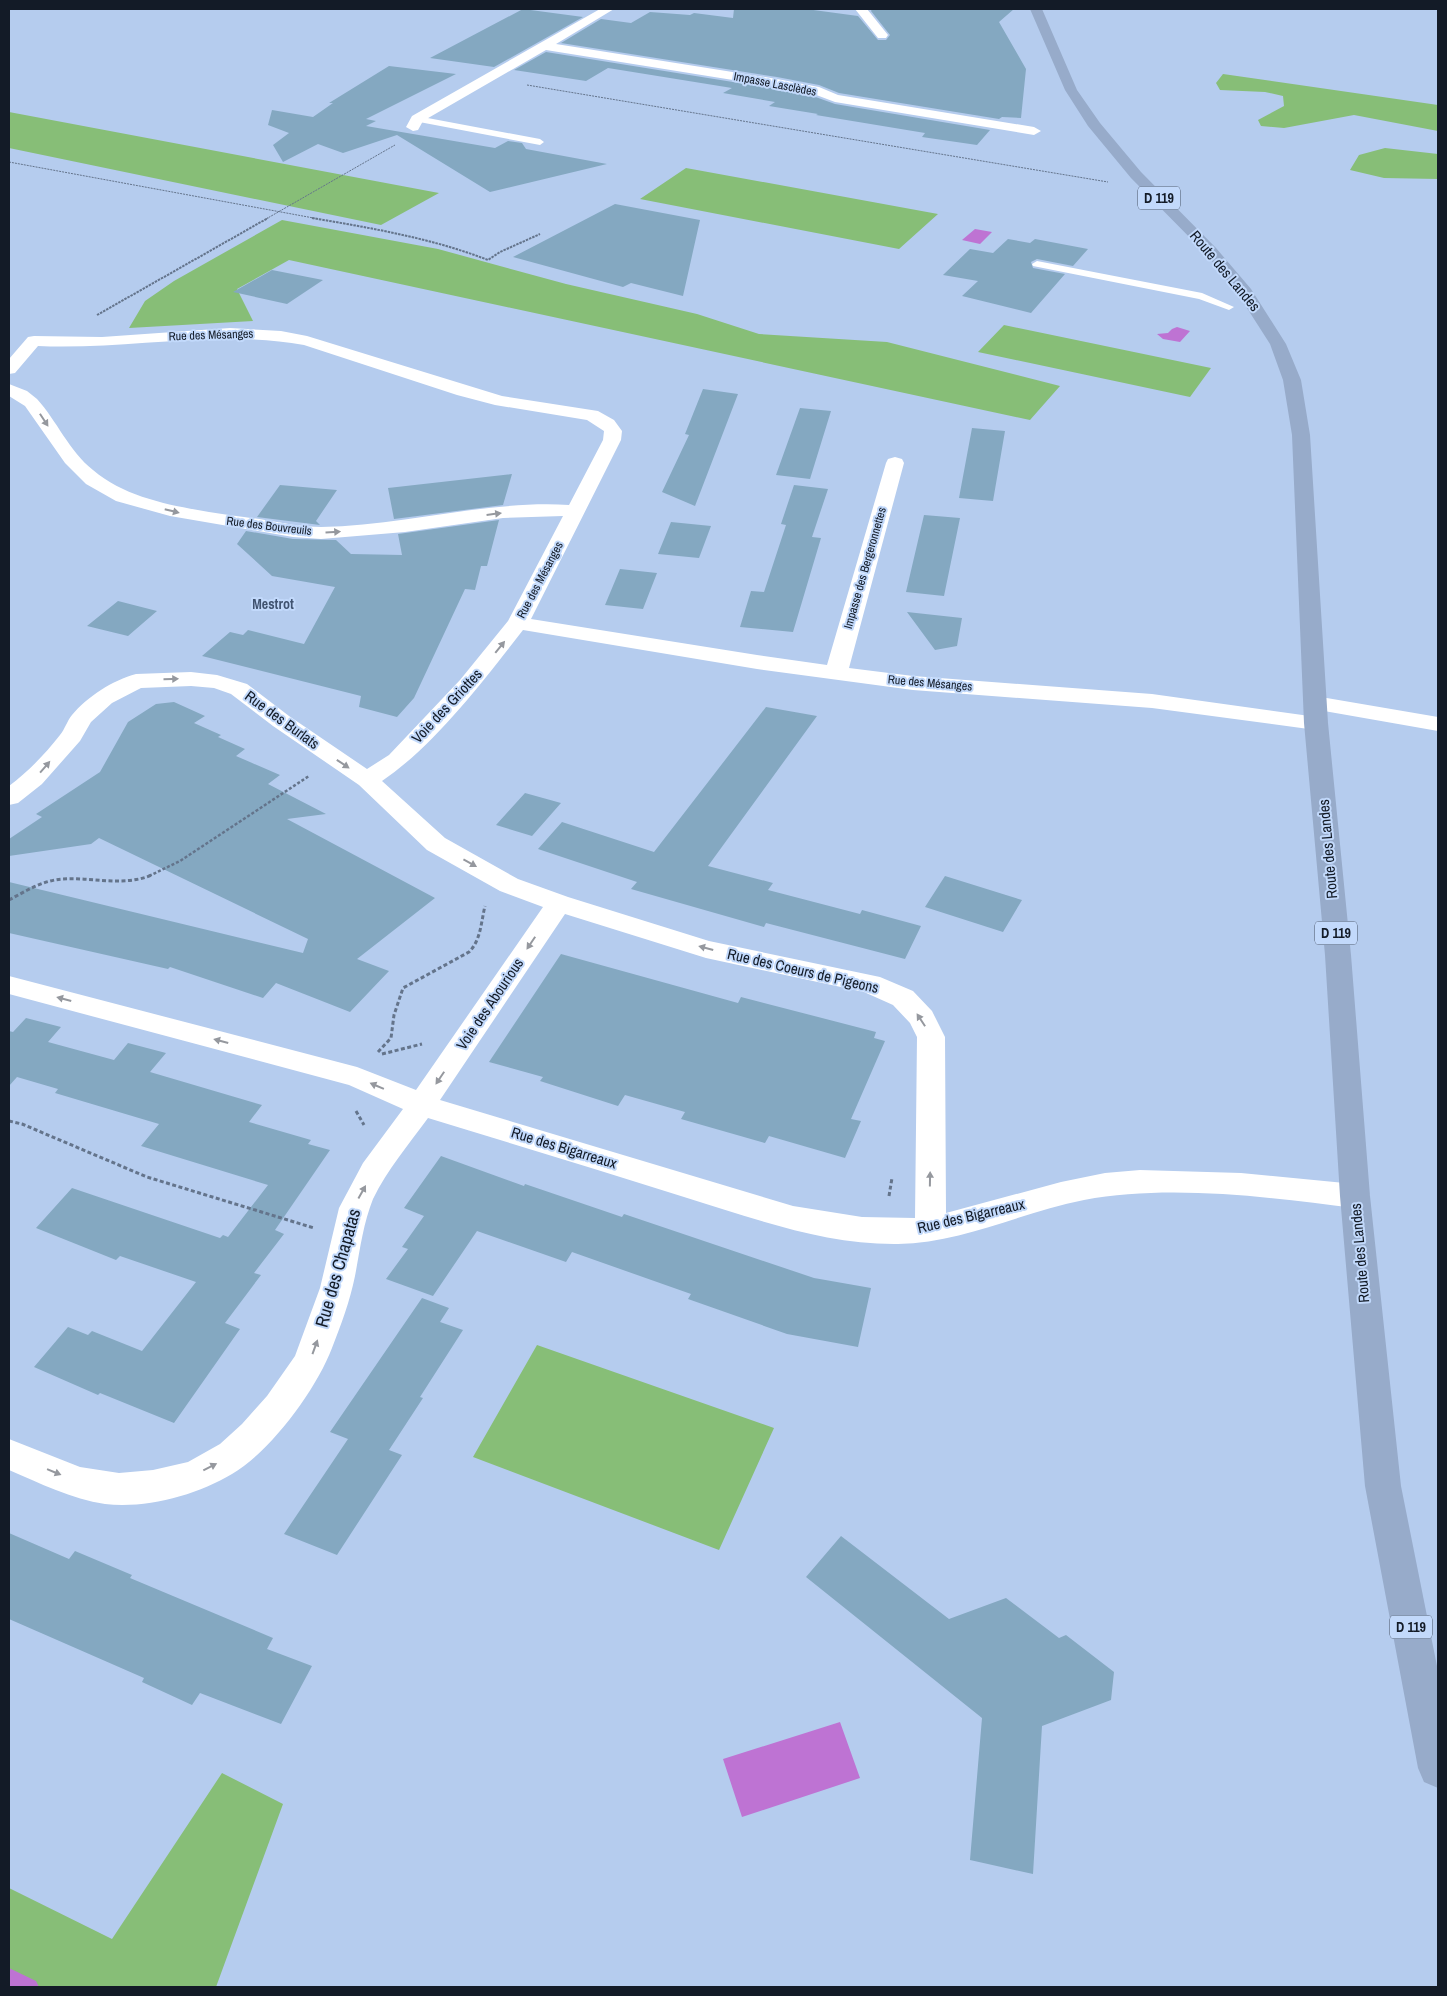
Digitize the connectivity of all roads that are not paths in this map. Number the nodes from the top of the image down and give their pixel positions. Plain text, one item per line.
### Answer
1 (608, 9) edge
2 (862, 9) edge
3 (1036, 9) edge
4 (882, 35) dead end
5 (544, 46) junction
6 (419, 120) joint
7 (1034, 131) dead end
8 (540, 142) dead end
9 (1037, 264) dead end
10 (1229, 307) dead end
11 (9, 369) edge
12 (9, 389) edge
13 (895, 463) dead end
14 (576, 511) junction
15 (518, 623) junction
16 (836, 673) junction
17 (1315, 713) junction
18 (1438, 724) edge
19 (367, 780) junction
20 (9, 798) edge
21 (558, 903) junction
22 (9, 984) edge
23 (422, 1105) junction
24 (1355, 1196) junction
25 (931, 1228) junction
26 (9, 1454) edge
27 (1438, 1768) edge

1 - 5 street
2 - 4 street
3 - 17 main road, Route des Landes / D 119
5 - 6 street
5 - 7 street, Impasse Lasclèdes
6 - 8 lane
9 - 10 lane
11 - 14 street, Rue des Mésanges
12 -> 14 street, Rue des Bouvreuils
13 - 16 street, Impasse des Bergeronnettes
14 - 15 street, Rue des Mésanges
15 - 16 street, Rue des Mésanges
19 -> 15 street, Voie des Griottes
16 - 17 street, Rue des Mésanges
17 - 18 street, Rue des Mésanges
17 - 24 main road, Route des Landes / D 119
20 -> 19 street, Rue des Burlats
19 -> 21 street, Rue des Burlats
21 -> 23 street, Voie des Abourious
25 -> 21 street, Rue des Coeurs de Pigeons
23 -> 22 street
23 - 25 street, Rue des Bigarreaux
26 -> 23 street, Rue des Chapatas
24 - 25 street, Rue des Bigarreaux
24 - 27 main road, Route des Landes / D 119

